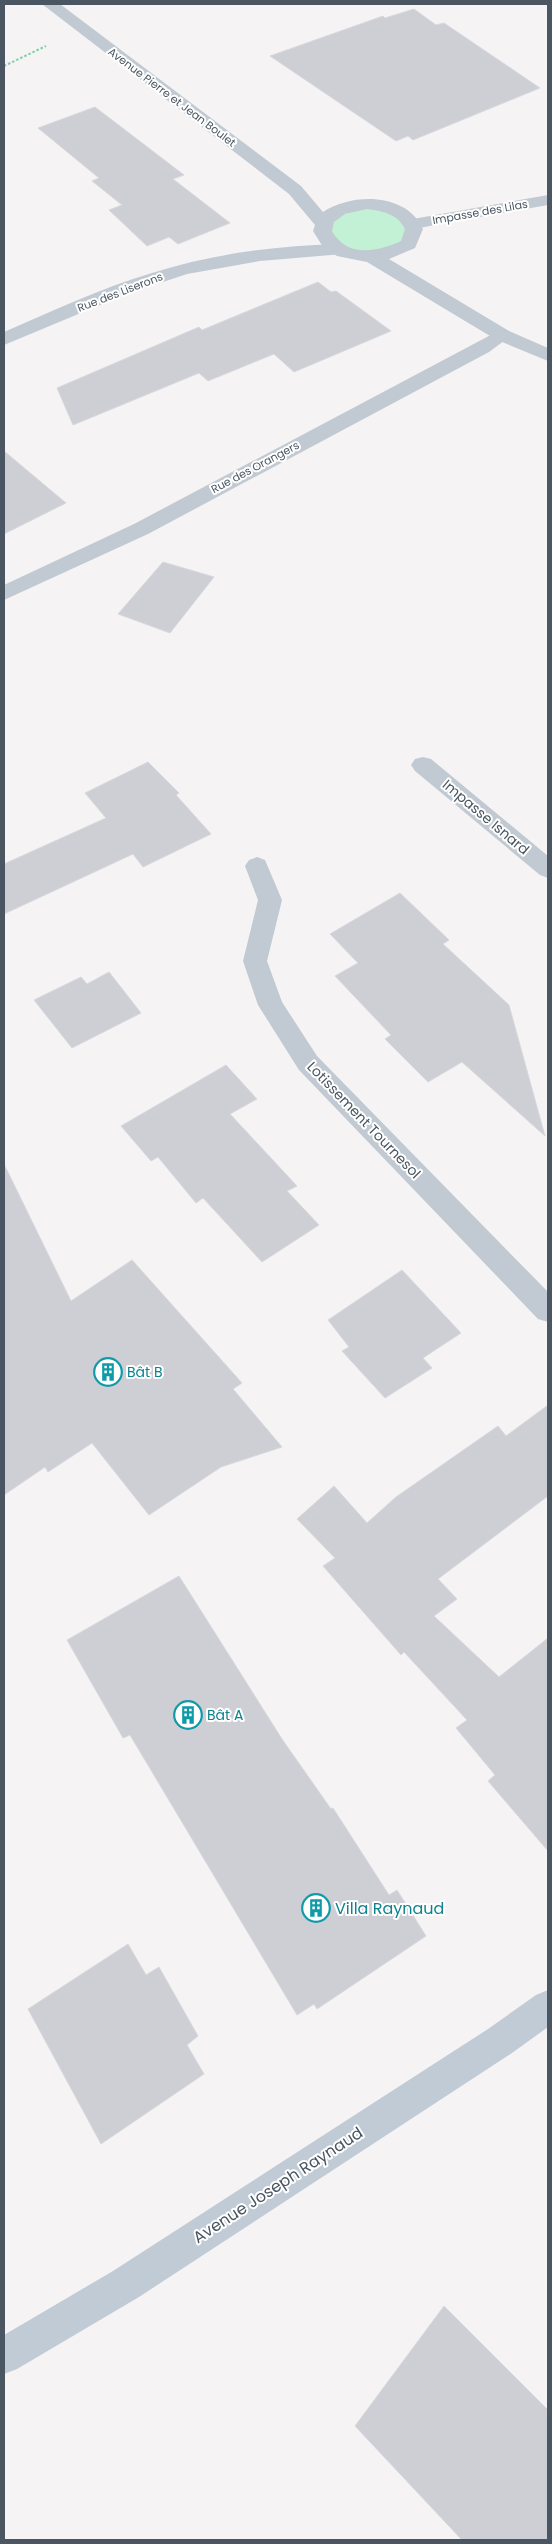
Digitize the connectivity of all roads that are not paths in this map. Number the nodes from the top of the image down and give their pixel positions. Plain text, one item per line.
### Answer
1 (50, 4) edge
2 (295, 190) junction
3 (548, 200) edge
4 (353, 205) junction
5 (322, 224) junction
6 (413, 224) junction
7 (409, 244) junction
8 (336, 250) junction
9 (270, 252) junction
10 (372, 257) junction
11 (414, 281) junction
12 (502, 335) junction
13 (4, 339) edge
14 (548, 355) edge
15 (4, 594) edge
16 (423, 765) dead end
17 (256, 866) dead end
18 (548, 869) edge
19 (548, 1310) edge
20 (548, 2007) edge
21 (4, 2356) edge

1 - 2 street, Avenue Pierre et Jean Boulet
2 - 4 street, Avenue Pierre et Jean Boulet
2 - 5 street, Avenue Pierre et Jean Boulet
3 - 6 street, Impasse des Lilas
4 - 5 street
4 - 6 street
5 - 8 street
5 - 9 street, Rue des Liserons
6 - 7 street
7 - 10 street
7 - 11 street
8 - 9 street, Rue des Liserons
8 - 10 street
9 - 13 street, Rue des Liserons
10 - 11 street
11 - 12 street
12 - 14 street
12 - 15 street, Rue des Orangers
16 - 18 street, Impasse Isnard
17 - 19 street, Lotissement Tournesol
20 - 21 main road, Avenue Joseph Raynaud

